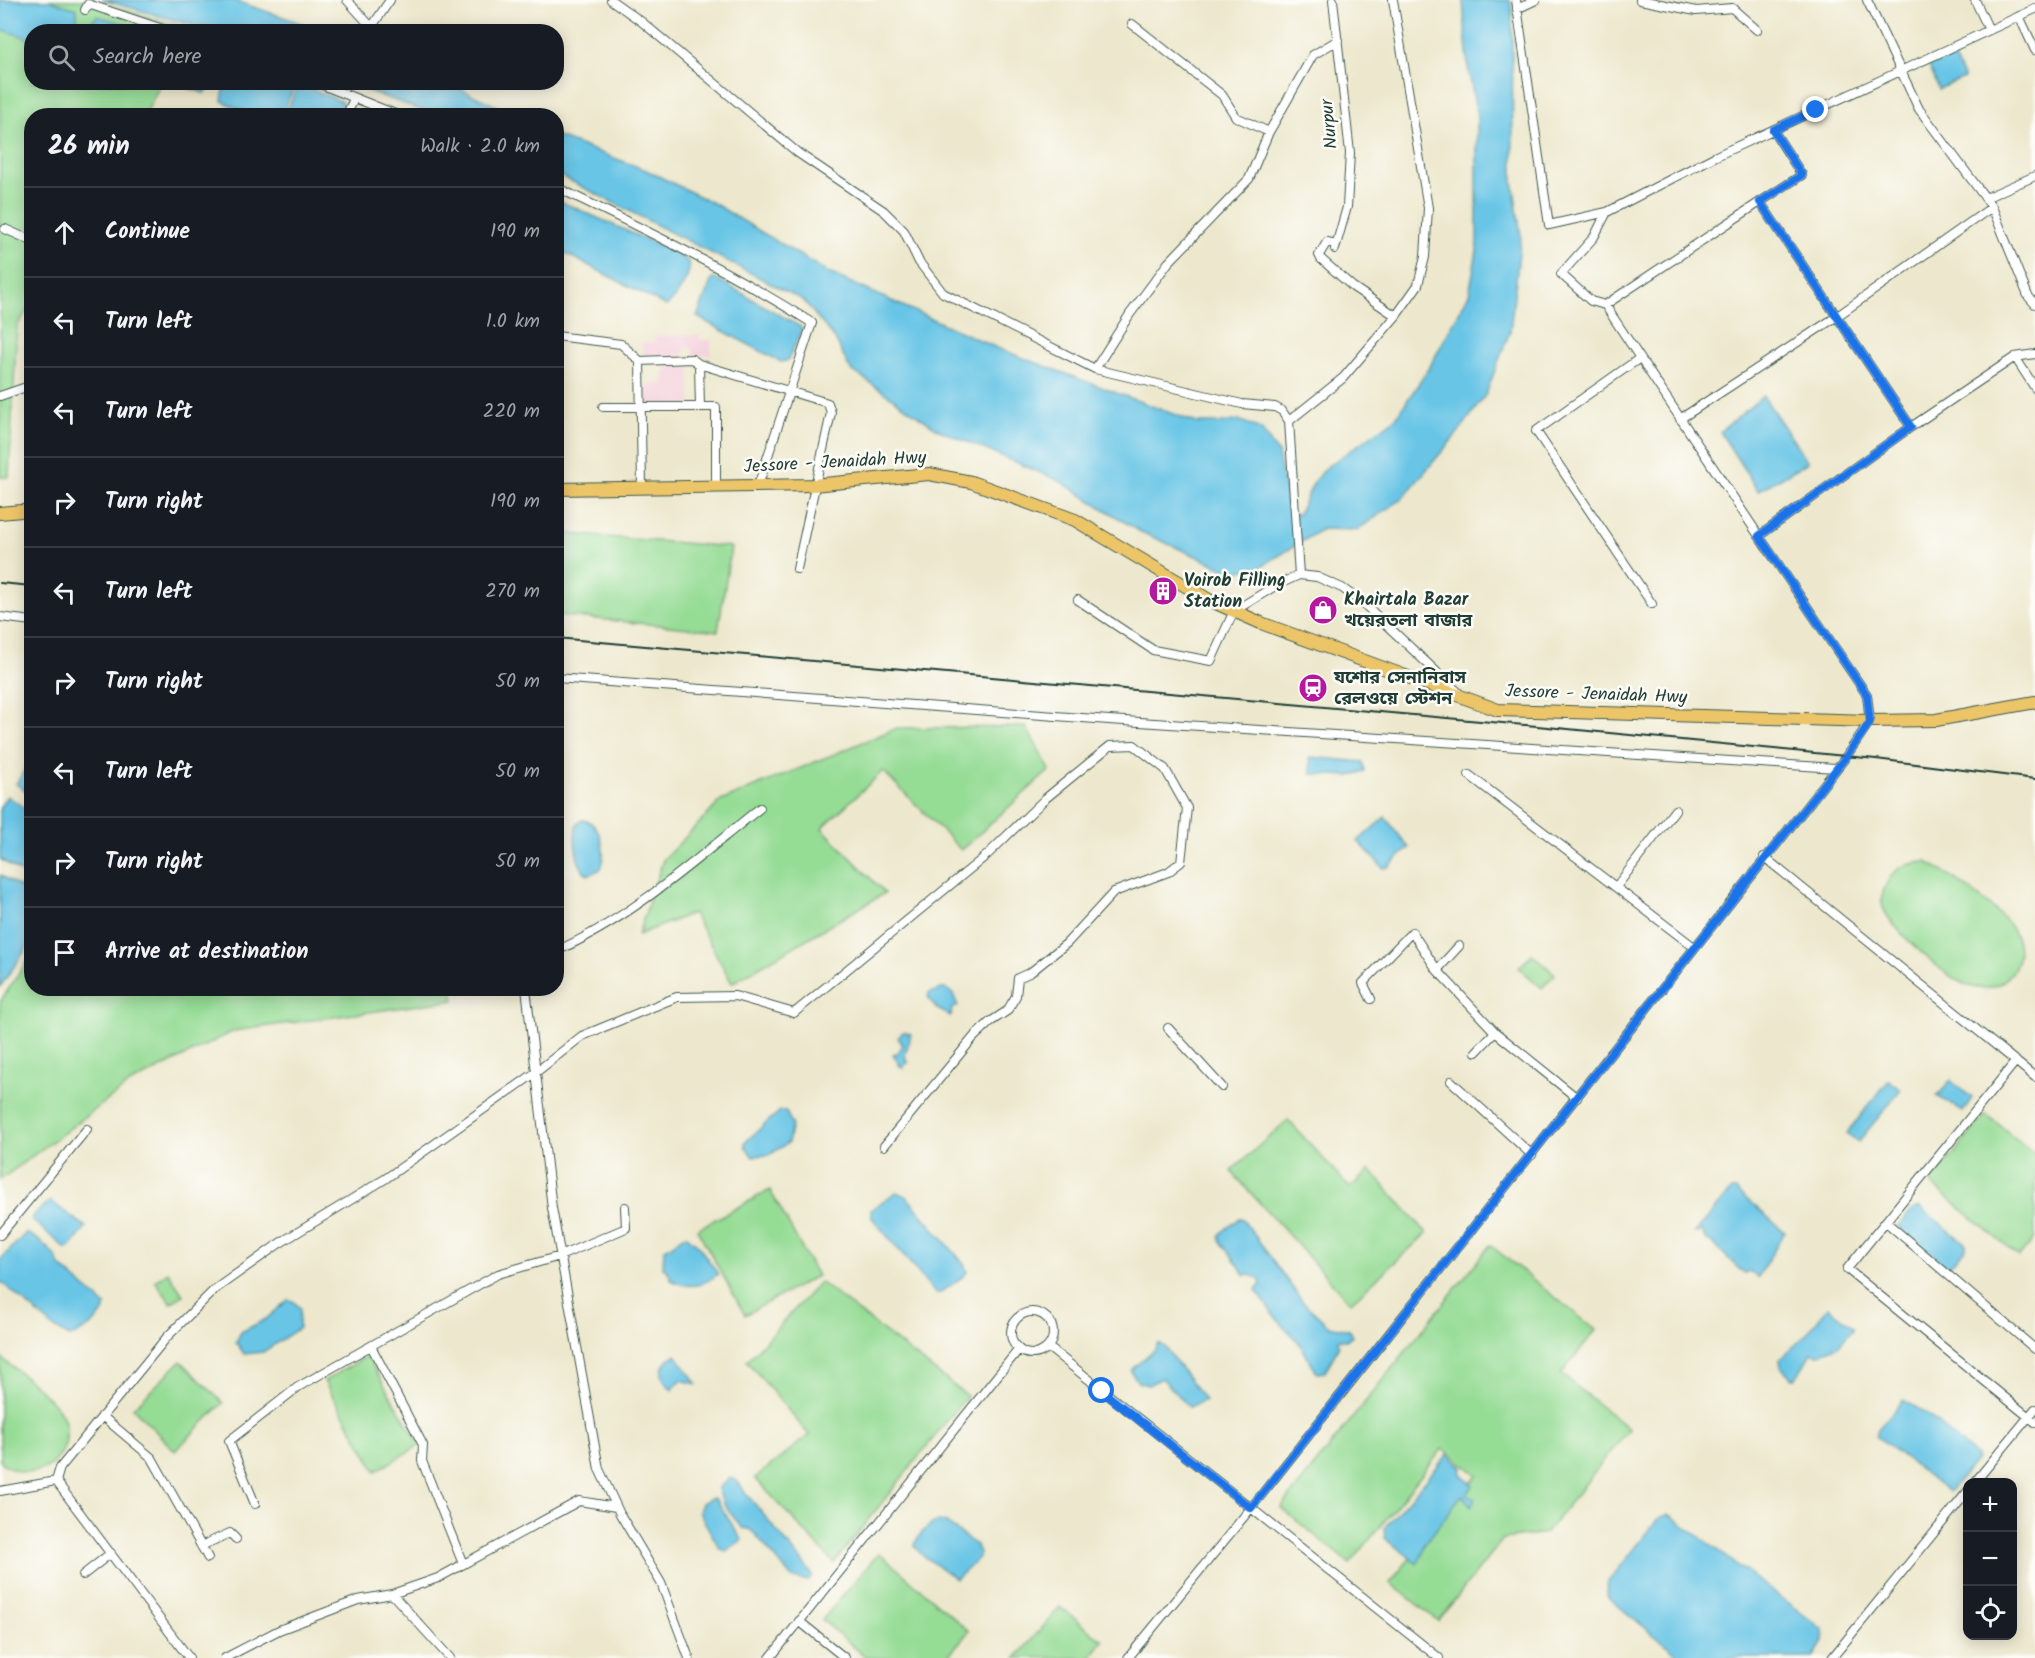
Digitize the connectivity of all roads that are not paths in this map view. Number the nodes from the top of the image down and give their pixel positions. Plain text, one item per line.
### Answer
1 (347, 0) edge
2 (390, 0) edge
3 (611, 0) edge
4 (1333, 0) edge
5 (1393, 0) edge
6 (1536, 0) edge
7 (1640, 0) edge
8 (1867, 0) edge
9 (1975, 0) edge
10 (1517, 4) edge
11 (2035, 9) edge
12 (85, 10) dead end
13 (2019, 16) junction
14 (148, 24) edge
15 (368, 24) edge
16 (376, 24) edge
17 (1132, 24) dead end
18 (1757, 30) dead end
19 (1989, 30) junction
20 (1338, 40) junction
21 (2035, 50) edge
22 (1899, 70) junction
23 (333, 90) edge
24 (354, 99) junction
25 (350, 108) edge
26 (378, 108) edge
27 (1773, 130) junction
28 (1269, 132) junction
29 (2035, 176) edge
30 (564, 191) edge
31 (1985, 198) junction
32 (1760, 202) junction
33 (1992, 207) junction
34 (1607, 212) junction
35 (5, 230) dead end
36 (24, 238) edge
37 (1605, 304) junction
38 (2035, 304) edge
39 (1396, 316) junction
40 (1836, 317) junction
41 (564, 337) edge
42 (2035, 354) edge
43 (2015, 357) junction
44 (1640, 358) junction
45 (640, 361) junction
46 (699, 364) junction
47 (1095, 369) junction
48 (24, 388) edge
49 (2035, 388) edge
50 (790, 391) junction
51 (0, 396) edge
52 (640, 406) junction
53 (603, 407) dead end
54 (700, 407) junction
55 (1680, 419) junction
56 (1288, 421) junction
57 (1911, 427) junction
58 (816, 484) junction
59 (758, 486) junction
60 (716, 488) junction
61 (564, 489) edge
62 (642, 489) junction
63 (24, 511) edge
64 (0, 513) edge
65 (1759, 536) junction
66 (797, 569) dead end
67 (1299, 575) junction
68 (1078, 600) dead end
69 (1652, 604) dead end
70 (1234, 611) junction
71 (0, 617) edge
72 (24, 620) edge
73 (564, 679) edge
74 (1467, 700) junction
75 (2035, 702) edge
76 (1870, 722) junction
77 (1836, 768) junction
78 (1469, 775) dead end
79 (760, 808) dead end
80 (1675, 810) dead end
81 (1764, 857) junction
82 (1616, 887) junction
83 (1459, 946) dead end
84 (564, 947) edge
85 (1694, 947) junction
86 (1437, 970) junction
87 (527, 996) edge
88 (1371, 999) dead end
89 (1168, 1028) dead end
90 (1495, 1032) junction
91 (1476, 1052) dead end
92 (2016, 1061) junction
93 (535, 1073) junction
94 (2035, 1077) edge
95 (1451, 1081) dead end
96 (1222, 1087) dead end
97 (1577, 1098) junction
98 (87, 1129) dead end
99 (884, 1146) dead end
100 (1532, 1155) junction
101 (625, 1207) dead end
102 (1886, 1222) junction
103 (0, 1235) edge
104 (560, 1256) junction
105 (371, 1346) junction
106 (1048, 1347) junction
107 (1019, 1349) junction
108 (2035, 1349) edge
109 (2035, 1408) edge
110 (102, 1416) junction
111 (2032, 1420) edge
112 (1979, 1478) edge
113 (56, 1481) junction
114 (0, 1491) edge
115 (1963, 1497) edge
116 (255, 1504) dead end
117 (616, 1507) junction
118 (1251, 1508) junction
119 (236, 1539) dead end
120 (201, 1546) junction
121 (111, 1553) junction
122 (208, 1558) dead end
123 (463, 1564) junction
124 (83, 1575) dead end
125 (392, 1594) junction
126 (799, 1622) junction
127 (189, 1658) edge
128 (225, 1658) edge
129 (450, 1658) edge
130 (689, 1658) edge
131 (770, 1658) edge
132 (845, 1658) edge
133 (1128, 1658) edge
134 (1439, 1658) edge
135 (1832, 1658) edge

1 - 15 street
2 - 16 street
3 - 47 street
4 - 20 street, Nurpur
5 - 39 street
6 - 10 street
7 - 18 street
8 - 22 street
9 - 19 street
10 - 34 street
11 - 13 street
12 - 14 street
13 - 19 street
13 - 21 street
17 - 28 street
19 - 22 street
20 - 28 street
20 - 39 street, Nurpur
22 - 27 street
22 - 31 street
23 - 24 street
24 - 25 street
24 - 26 street
27 - 32 street
27 - 34 street
28 - 47 street
29 - 31 street
30 - 50 street
31 - 33 street
32 - 37 street
32 - 40 street
33 - 38 street
33 - 40 street
34 - 37 street
35 - 36 street
37 - 44 street
39 - 56 street
40 - 55 street
40 - 57 street
41 - 45 street
42 - 43 street
43 - 49 street
43 - 57 street
44 - 55 street
44 - 69 street
45 - 46 street
45 - 52 street
46 - 50 street
46 - 54 street
47 - 56 street
48 - 51 street
50 - 58 street
50 - 59 street
52 - 53 street
52 - 54 street
52 - 62 street
54 - 60 street
55 - 65 street
56 - 67 street
57 - 65 street
58 - 59 highway, Jessore - Jenaidah Hwy
58 - 66 street
58 - 70 highway, Jessore - Jenaidah Hwy
59 - 60 highway, Jessore - Jenaidah Hwy
60 - 62 highway, Jessore - Jenaidah Hwy
61 - 62 highway, Jessore - Jenaidah Hwy
63 - 64 highway
65 - 76 street
67 - 70 street
67 - 74 street
68 - 70 street
70 - 74 highway, Jessore - Jenaidah Hwy
71 - 72 street
73 - 77 street
74 - 76 highway, Jessore - Jenaidah Hwy
75 - 76 highway, Jessore - Jenaidah Hwy
76 - 77 street
77 - 81 street
78 - 82 street
79 - 84 street
80 - 82 street
81 - 85 street
81 - 92 street
82 - 85 street
83 - 86 street
85 - 97 street
86 - 88 street
86 - 90 street
87 - 93 street
89 - 96 street
90 - 91 street
90 - 97 street
92 - 94 street
92 - 102 street
93 - 99 street
93 - 104 street
93 - 110 street
95 - 100 street
97 - 100 street
98 - 103 street
100 - 118 street
101 - 104 street
102 - 108 street
102 - 111 street
104 - 105 street
104 - 117 street
105 - 116 street
105 - 123 street
106 - 107 street
106 - 107 street
106 - 118 street
107 - 126 street
109 - 111 street
110 - 113 street
110 - 120 street
111 - 112 street
113 - 114 street
113 - 121 street
115 - 135 street
117 - 123 street
117 - 130 street
118 - 133 street
118 - 134 street
119 - 120 street
120 - 122 street
121 - 124 street
121 - 127 street
123 - 125 street
125 - 128 street
125 - 129 street
126 - 131 street
126 - 132 street

